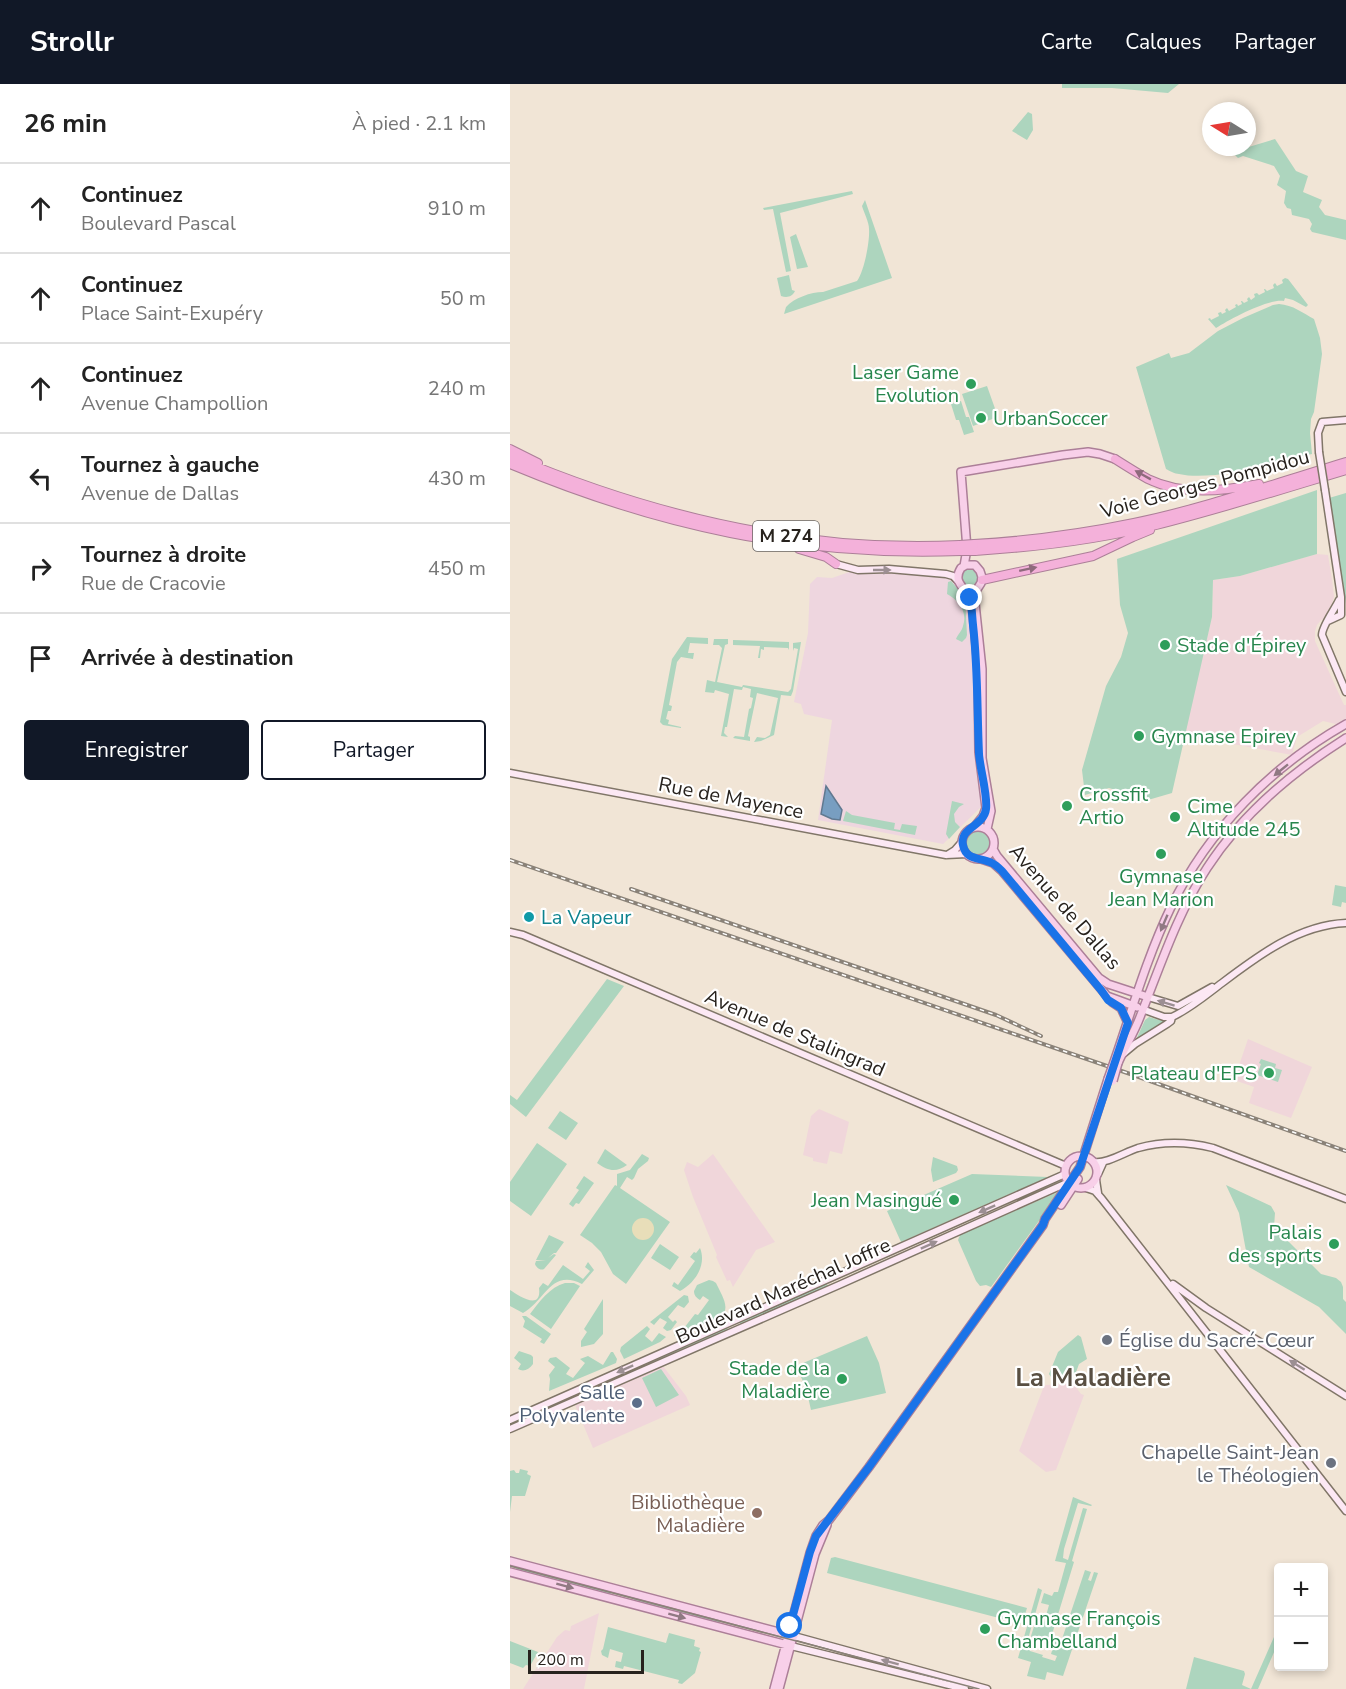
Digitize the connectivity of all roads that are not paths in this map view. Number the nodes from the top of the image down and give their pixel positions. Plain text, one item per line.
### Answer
1 (1346, 420) edge
2 (510, 449) edge
3 (510, 456) edge
4 (1115, 459) joint
5 (1346, 462) edge
6 (510, 465) edge
7 (1346, 470) edge
8 (1302, 476) junction
9 (591, 488) junction
10 (1177, 520) junction
11 (746, 536) junction
12 (967, 548) junction
13 (836, 564) joint
14 (975, 565) junction
15 (964, 566) junction
16 (982, 580) junction
17 (958, 581) junction
18 (976, 588) junction
19 (965, 589) junction
20 (1341, 597) junction
21 (1328, 621) junction
22 (1346, 692) edge
23 (1346, 724) edge
24 (1346, 738) edge
25 (510, 773) edge
26 (975, 826) junction
27 (1222, 827) junction
28 (987, 829) junction
29 (1231, 835) junction
30 (962, 842) junction
31 (995, 853) junction
32 (967, 854) junction
33 (946, 855) junction
34 (981, 859) junction
35 (1346, 923) edge
36 (510, 932) edge
37 (1221, 983) junction
38 (1101, 990) junction
39 (1136, 993) junction
40 (1148, 997) junction
41 (1132, 1006) junction
42 (1142, 1009) junction
43 (1172, 1017) junction
44 (1128, 1023) junction
45 (1122, 1054) junction
46 (1116, 1062) junction
47 (1088, 1158) junction
48 (1103, 1162) junction
49 (1066, 1166) junction
50 (1065, 1174) junction
51 (1097, 1177) junction
52 (1071, 1184) junction
53 (1086, 1188) junction
54 (1099, 1194) junction
55 (1346, 1199) edge
56 (942, 1229) junction
57 (946, 1237) junction
58 (875, 1268) junction
59 (850, 1270) junction
60 (830, 1278) junction
61 (1167, 1280) junction
62 (839, 1285) junction
63 (1197, 1302) junction
64 (1185, 1306) junction
65 (736, 1320) junction
66 (737, 1329) junction
67 (645, 1360) junction
68 (649, 1368) junction
69 (1346, 1396) edge
70 (554, 1400) junction
71 (540, 1406) junction
72 (562, 1406) junction
73 (541, 1416) junction
74 (510, 1420) edge
75 (510, 1429) edge
76 (1346, 1511) edge
77 (510, 1561) edge
78 (510, 1572) edge
79 (791, 1635) junction
80 (788, 1645) junction
81 (774, 1689) edge
82 (779, 1689) edge
83 (965, 1689) edge
84 (987, 1689) edge

1 - 20 main road, bridge
2 - 9 highway
3 - 9 highway, Voie Georges Pompidou / M 274
8 -> 4 highway
4 - 12 main road
5 - 8 highway, Voie Georges Pompidou / M 274
6 - 11 highway, Voie Georges Pompidou / M 274
7 - 10 highway, Voie Georges Pompidou / M 274
8 - 12 highway, Voie Georges Pompidou / M 274
9 - 12 highway, Voie Georges Pompidou / M 274
10 - 12 highway, Voie Georges Pompidou / M 274
16 -> 10 highway
11 - 12 highway, Voie Georges Pompidou / M 274
11 - 13 highway
12 - 14 main road
12 - 15 main road
13 -> 17 main road
14 - 15 main road
14 - 16 main road
15 - 17 main road
16 - 18 main road
17 - 19 main road
18 - 19 main road
18 - 28 main road
19 - 26 main road
20 - 21 main road
20 - 21 main road
21 - 22 main road
23 -> 27 main road
24 - 29 main road
25 - 33 main road, Rue de Mayence
26 - 28 main road
26 - 30 main road
27 - 29 main road
27 -> 39 main road
28 - 31 main road
29 - 40 main road
30 - 32 main road
30 - 33 main road
31 - 34 main road
31 - 39 main road, Avenue de Dallas
32 - 33 main road, Rue de Mayence
32 - 34 main road
34 - 38 main road, Avenue de Dallas
35 - 37 main road
36 - 49 main road, Avenue de Stalingrad
37 -> 40 main road
37 - 43 main road
38 - 41 main road, Avenue de Dallas
38 - 44 main road, Avenue de Dallas
39 - 40 main road, Avenue de Dallas
39 - 41 main road
40 - 42 main road
41 - 42 main road, Avenue de Dallas
41 - 44 main road
42 - 43 main road
42 - 45 main road
43 - 45 main road
44 - 46 main road
45 - 46 main road
46 - 47 main road, bridge
47 - 48 main road
47 - 49 main road
47 - 51 main road
47 - 52 main road
48 - 51 main road
48 - 55 main road
49 - 50 main road
50 - 52 main road
50 -> 56 main road, Boulevard Maréchal Joffre
51 - 53 main road
51 - 54 main road
52 - 53 main road
52 - 57 main road, Boulevard Maréchal Joffre
52 - 79 main road
53 - 54 main road
54 - 61 main road
56 - 57 main road
56 - 59 main road, Boulevard Maréchal Joffre
58 -> 57 main road, Boulevard Maréchal Joffre
58 - 59 main road
58 - 62 main road, Boulevard Maréchal Joffre
59 - 60 main road, Boulevard Maréchal Joffre
60 - 62 main road
60 - 65 main road, Boulevard Maréchal Joffre
61 - 63 main road
61 - 64 main road
62 - 66 main road, Boulevard Maréchal Joffre
63 - 64 main road
69 -> 63 main road
64 - 76 main road
65 - 66 main road
65 - 67 main road, Boulevard Maréchal Joffre
66 - 68 main road, Boulevard Maréchal Joffre
67 - 68 main road
67 -> 70 main road, Boulevard Maréchal Joffre
68 - 72 main road, Boulevard Maréchal Joffre
70 - 71 main road, Boulevard Maréchal Joffre
70 - 72 main road
71 - 73 main road
71 - 74 main road, Boulevard Maréchal Joffre
72 - 73 main road, Boulevard Maréchal Joffre
73 - 75 main road, Boulevard Maréchal Joffre
77 - 79 main road
78 -> 80 main road
79 - 80 main road
84 -> 79 main road
80 - 81 main road
80 - 82 main road
80 - 83 main road

